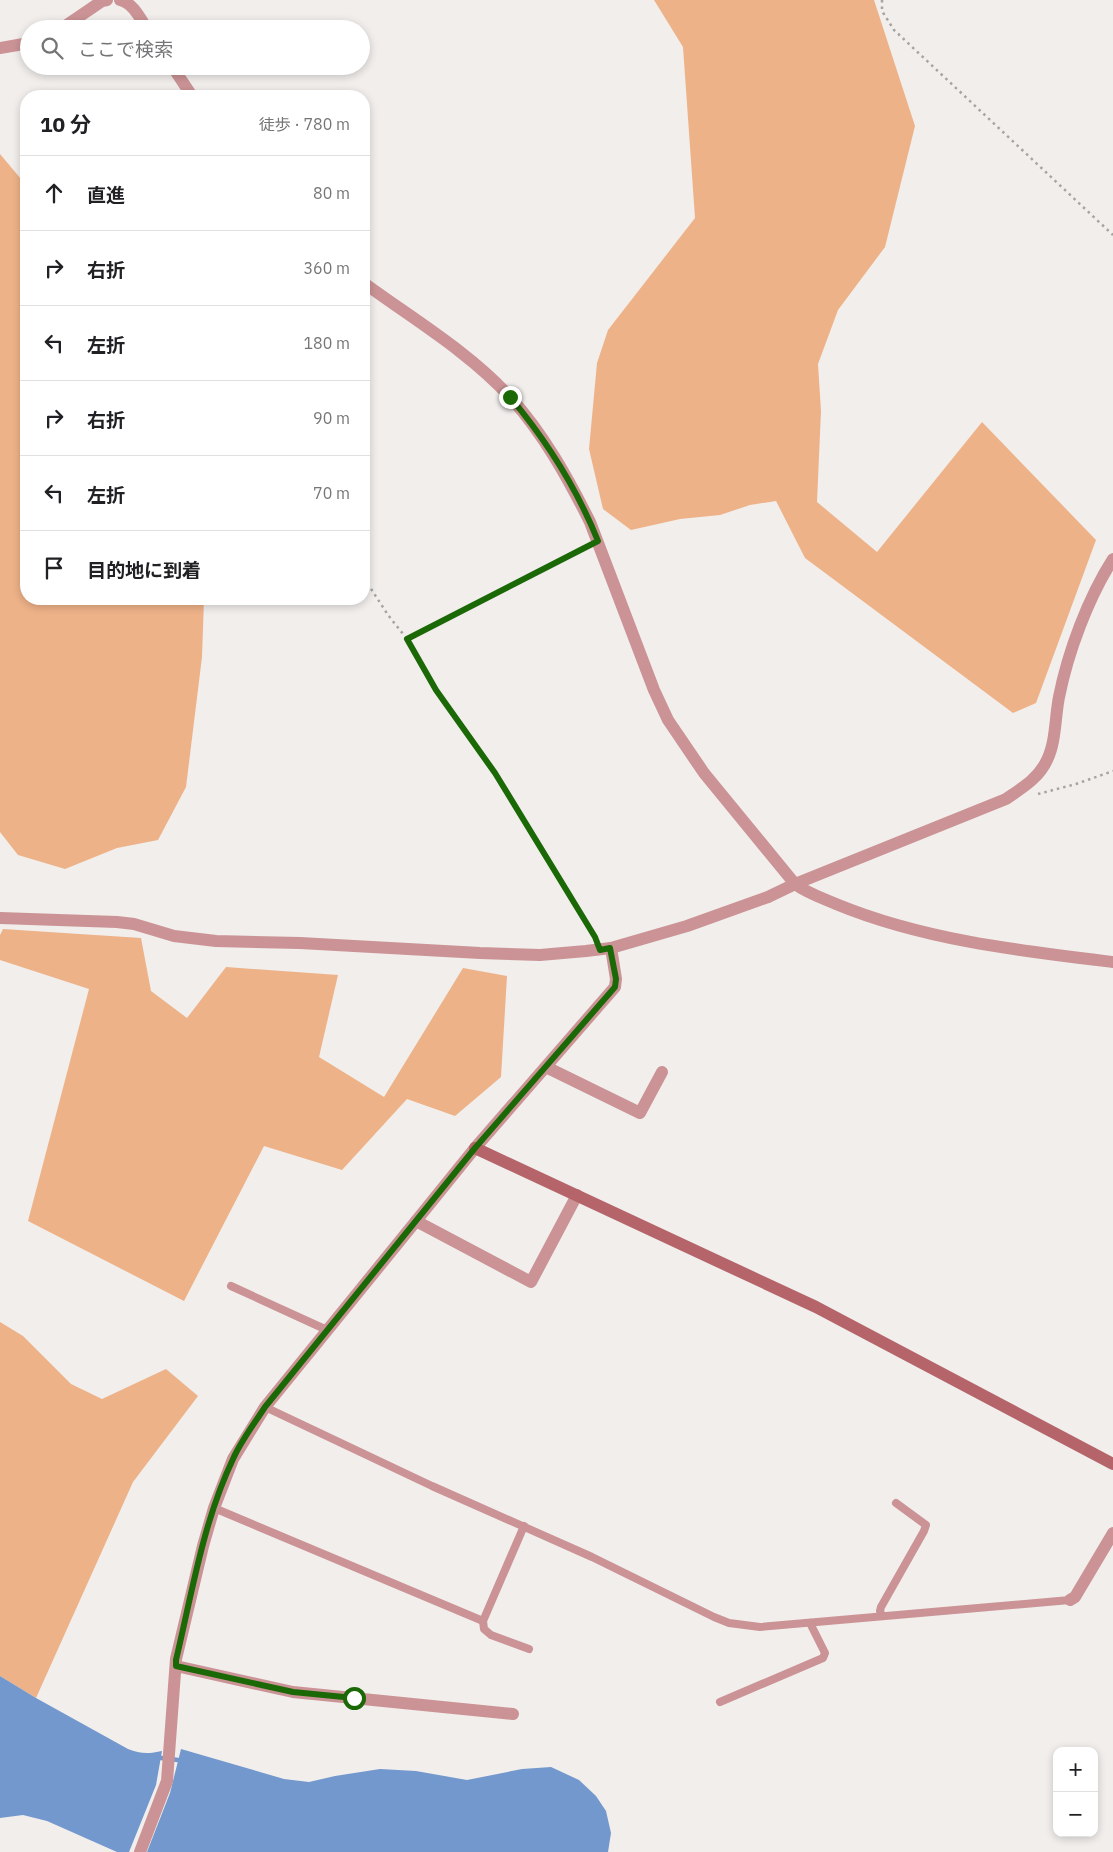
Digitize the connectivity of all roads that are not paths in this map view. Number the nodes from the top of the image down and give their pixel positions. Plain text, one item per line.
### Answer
1 (107, 0) edge
2 (120, 0) edge
3 (74, 20) edge
4 (141, 20) edge
5 (20, 45) edge
6 (0, 48) edge
7 (178, 75) edge
8 (188, 90) edge
9 (370, 286) edge
10 (1113, 559) edge
11 (795, 884) junction
12 (0, 918) edge
13 (606, 949) junction
14 (1113, 962) edge
15 (546, 1067) junction
16 (662, 1072) dead end
17 (475, 1148) junction
18 (576, 1195) junction
19 (416, 1221) junction
20 (231, 1286) dead end
21 (327, 1330) junction
22 (265, 1407) junction
23 (1113, 1464) edge
24 (896, 1503) dead end
25 (214, 1508) junction
26 (524, 1526) junction
27 (1113, 1533) edge
28 (1070, 1600) joint
29 (882, 1616) junction
30 (483, 1621) junction
31 (810, 1623) junction
32 (529, 1649) dead end
33 (176, 1666) junction
34 (720, 1702) dead end
35 (513, 1714) dead end
36 (140, 1852) edge

1 - 3 street
2 - 4 street
5 - 6 street
7 - 8 street
9 - 11 street
10 - 11 street
11 - 13 street
11 - 14 street
12 - 13 street
13 - 15 street
15 - 16 street
15 - 17 street
17 - 18 street
17 - 19 street
18 - 19 street
18 - 23 street
19 - 21 street
20 - 21 lane
21 - 22 street
22 - 25 street
22 - 26 lane
24 - 29 lane
25 - 30 lane
25 - 33 street
26 - 30 lane
26 - 31 lane
27 - 28 street
28 - 29 lane
29 - 31 lane
30 - 32 lane
31 - 34 lane
33 - 35 street
33 - 36 street

